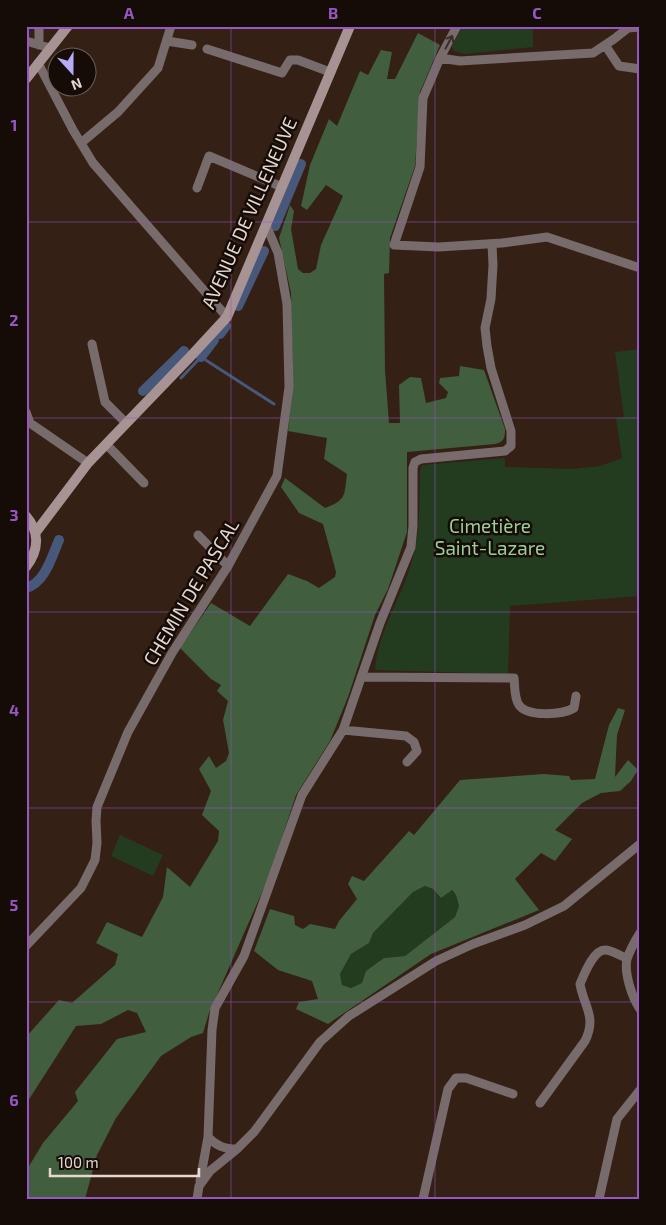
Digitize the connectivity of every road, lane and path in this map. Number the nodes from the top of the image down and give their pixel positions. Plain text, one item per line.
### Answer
1 (39, 26) edge
2 (68, 26) edge
3 (171, 26) edge
4 (350, 26) edge
5 (457, 26) edge
6 (640, 27) edge
7 (167, 40) junction
8 (26, 41) edge
9 (39, 45) junction
10 (192, 45) dead end
11 (605, 45) junction
12 (50, 48) joint
13 (207, 48) dead end
14 (48, 50) edge
15 (440, 58) junction
16 (38, 63) junction
17 (640, 69) edge
18 (330, 72) junction
19 (26, 79) edge
20 (81, 143) junction
21 (282, 186) junction
22 (197, 188) dead end
23 (266, 225) junction
24 (492, 244) junction
25 (640, 268) edge
26 (226, 317) junction
27 (92, 344) dead end
28 (26, 412) edge
29 (126, 423) junction
30 (106, 444) junction
31 (88, 463) junction
32 (144, 483) dead end
33 (26, 516) edge
34 (36, 532) junction
35 (198, 534) dead end
36 (26, 566) edge
37 (228, 566) junction
38 (361, 677) junction
39 (576, 696) dead end
40 (343, 730) junction
41 (407, 762) dead end
42 (640, 844) edge
43 (636, 853) edge
44 (640, 934) edge
45 (26, 946) edge
46 (627, 958) junction
47 (640, 1009) edge
48 (640, 1090) edge
49 (513, 1094) dead end
50 (540, 1103) dead end
51 (208, 1137) junction
52 (237, 1149) junction
53 (199, 1186) junction
54 (197, 1199) edge
55 (423, 1199) edge
56 (599, 1199) edge

1 - 9 street
2 - 12 street
3 - 7 street
4 - 18 street, AVENUE DE VILLENEUVE
15 -> 5 street
6 - 11 street
7 - 10 street
7 - 20 street
8 - 9 street
9 - 12 street
11 - 15 street
11 - 17 street
13 - 18 street
14 - 16 street
15 - 24 street
16 - 19 street
16 - 20 street
18 - 21 street, AVENUE DE VILLENEUVE
20 - 26 street
21 - 22 street
21 - 23 street, AVENUE DE VILLENEUVE
23 - 26 street, AVENUE DE VILLENEUVE
23 - 37 street, CHEMIN DE PASCAL
24 - 25 street
24 - 38 street
26 - 29 street, AVENUE DE VILLENEUVE
27 - 29 street
28 - 31 street
29 - 30 street, AVENUE DE VILLENEUVE
30 - 31 street, AVENUE DE VILLENEUVE
30 - 32 street
31 - 34 street, AVENUE DE VILLENEUVE
33 - 34 street
34 - 36 street
35 - 37 street
37 - 45 street, CHEMIN DE PASCAL
38 - 39 street
38 - 40 street
40 - 41 street
40 - 51 street
42 - 43 street
43 - 52 street
44 - 46 street
46 - 47 street
46 - 50 street
48 - 56 street
49 - 55 street
51 - 52 street
51 - 53 street
52 - 53 street
53 - 54 street

